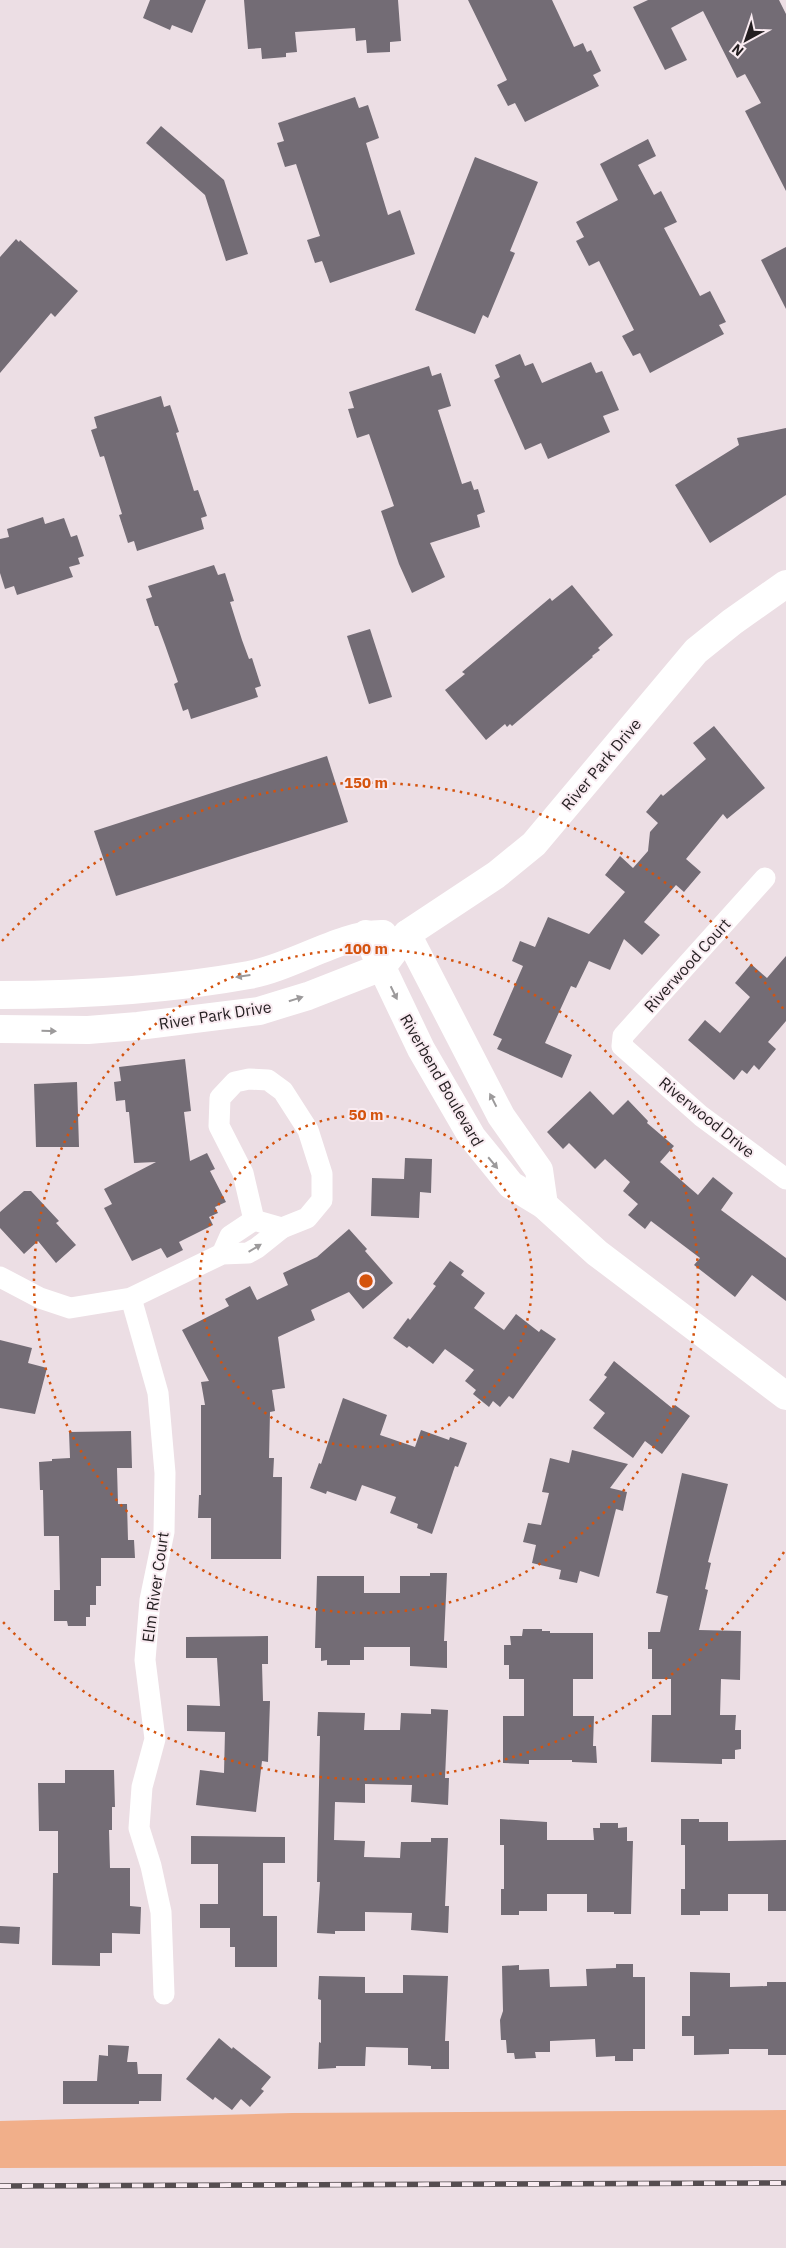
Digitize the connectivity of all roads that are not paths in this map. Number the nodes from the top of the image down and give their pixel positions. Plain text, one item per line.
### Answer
1 (786, 584) edge
2 (765, 878) dead end
3 (366, 934) junction
4 (407, 934) junction
5 (382, 967) junction
6 (0, 995) edge
7 (0, 1029) edge
8 (630, 1054) joint
9 (786, 1179) edge
10 (544, 1205) junction
11 (254, 1220) junction
12 (282, 1228) junction
13 (222, 1254) junction
14 (0, 1277) edge
15 (131, 1298) junction
16 (786, 1396) edge
17 (164, 1994) dead end

1 - 4 street, River Park Drive
2 - 8 street, Riverwood Court
3 - 4 street
3 - 5 street, Riverbend Boulevard
3 -> 6 street
4 - 5 street, River Park Drive
10 -> 4 street, Riverbend Boulevard
7 -> 5 street, River Park Drive
5 -> 10 street, Riverbend Boulevard
8 - 9 street, Riverwood Drive
10 - 16 street, Riverbend Boulevard
11 - 12 street
11 - 12 street
11 - 13 street
13 -> 12 street
13 - 15 street
14 - 15 street
15 - 17 street, Elm River Court

